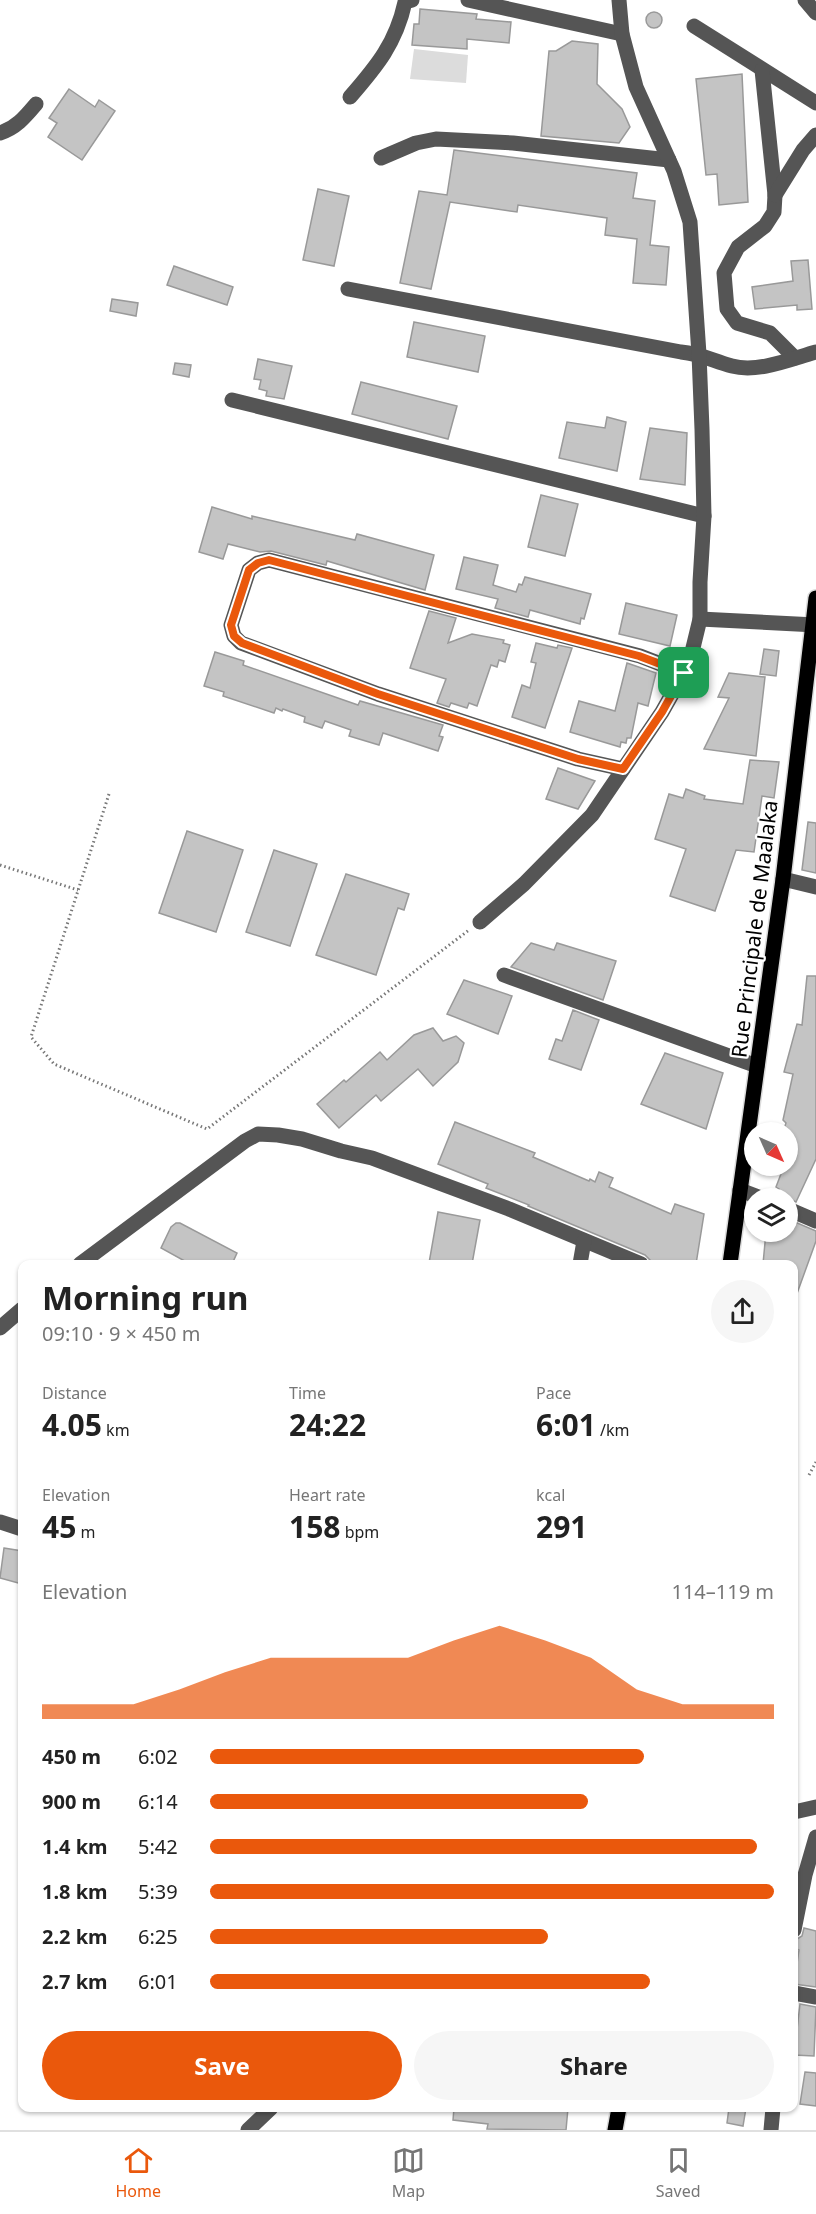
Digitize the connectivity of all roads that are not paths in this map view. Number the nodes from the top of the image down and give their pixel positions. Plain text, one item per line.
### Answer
1 (412, 0) edge
2 (468, 0) edge
3 (619, 0) edge
4 (804, 0) edge
5 (816, 13) edge
6 (694, 26) dead end
7 (622, 34) junction
8 (762, 70) junction
9 (350, 97) dead end
10 (816, 103) edge
11 (36, 104) dead end
12 (0, 133) edge
13 (816, 135) edge
14 (381, 158) dead end
15 (669, 160) junction
16 (775, 195) junction
17 (348, 289) dead end
18 (816, 352) edge
19 (699, 354) junction
20 (795, 358) junction
21 (232, 400) dead end
22 (704, 516) junction
23 (816, 598) edge
24 (700, 619) junction
25 (814, 625) edge
26 (684, 673) junction
27 (623, 769) junction
28 (783, 879) junction
29 (816, 887) edge
30 (480, 921) road end
31 (504, 975) dead end
32 (757, 1066) junction
33 (740, 1190) junction
34 (744, 1192) edge
35 (798, 1213) edge
36 (816, 1221) edge
37 (584, 1241) junction
38 (85, 1260) edge
39 (581, 1260) edge
40 (631, 1260) edge
41 (731, 1260) edge
42 (18, 1312) edge
43 (0, 1328) edge
44 (0, 1522) edge
45 (18, 1527) edge
46 (816, 1807) edge
47 (798, 1811) edge
48 (816, 1837) edge
49 (798, 1910) edge
50 (798, 1994) edge
51 (816, 1997) edge
52 (267, 2112) edge
53 (618, 2112) edge
54 (773, 2112) edge
55 (248, 2130) edge
56 (615, 2130) edge
57 (771, 2130) edge

1 - 9 street
2 - 7 street
3 - 7 street
4 - 5 street
6 - 8 street
7 - 15 street
8 - 10 street
8 - 16 street
11 - 12 street
13 - 16 street
14 - 15 street
15 - 19 street
16 - 20 street
17 - 19 street
18 - 20 street
19 - 20 street
19 - 22 street
21 - 22 street
22 - 24 street
23 - 25 main road, Rue Principale de Maalaka
24 - 25 street
24 - 26 street
25 - 28 main road, Rue Principale de Maalaka
26 - 27 street
26 - 27 street
27 - 30 street
28 - 29 street
28 - 32 main road, Rue Principale de Maalaka
31 - 32 street
32 - 33 main road, Rue Principale de Maalaka
33 - 34 street
33 - 41 main road, Rue Principale de Maalaka
35 - 36 street
37 - 38 street
37 - 39 street
37 - 40 street
42 - 43 street
44 - 45 street
46 - 47 street
48 - 49 street
50 - 51 street
52 - 55 street
53 - 56 main road
54 - 57 street

